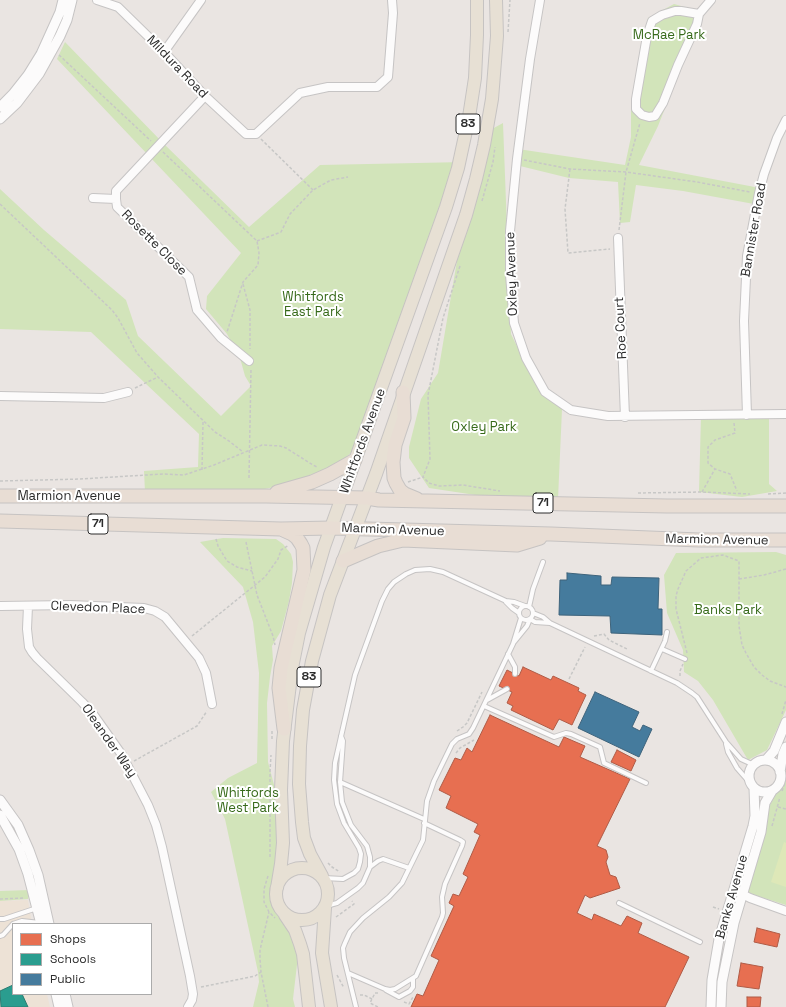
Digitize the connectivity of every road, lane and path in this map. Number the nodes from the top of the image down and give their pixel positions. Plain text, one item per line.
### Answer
1 (63, 0) edge
2 (72, 0) edge
3 (97, 0) edge
4 (201, 0) edge
5 (392, 0) edge
6 (477, 0) edge
7 (496, 0) edge
8 (540, 0) edge
9 (711, 0) edge
10 (699, 14) junction
11 (164, 52) junction
12 (205, 96) junction
13 (0, 107) edge
14 (642, 115) junction
15 (0, 119) edge
16 (786, 120) edge
17 (256, 134) junction
18 (517, 159) junction
19 (570, 169) junction
20 (626, 172) junction
21 (348, 177) dead end
22 (313, 190) junction
23 (759, 193) junction
24 (93, 198) dead end
25 (116, 199) junction
26 (0, 204) edge
27 (618, 238) joint
28 (618, 248) junction
29 (221, 338) junction
30 (249, 361) dead end
31 (158, 377) junction
32 (128, 392) joint
33 (403, 392) junction
34 (0, 396) edge
35 (786, 414) edge
36 (734, 415) junction
37 (747, 415) junction
38 (626, 417) junction
39 (203, 421) junction
40 (250, 449) junction
41 (243, 452) junction
42 (356, 460) junction
43 (321, 467) dead end
44 (715, 469) junction
45 (202, 470) junction
46 (423, 474) dead end
47 (249, 478) dead end
48 (0, 481) edge
49 (502, 491) dead end
50 (737, 491) dead end
51 (702, 492) junction
52 (633, 494) dead end
53 (752, 494) dead end
54 (765, 494) dead end
55 (0, 496) edge
56 (266, 496) junction
57 (343, 497) junction
58 (367, 498) junction
59 (420, 501) junction
60 (786, 503) edge
61 (0, 521) edge
62 (331, 528) junction
63 (281, 529) junction
64 (356, 529) junction
65 (551, 534) junction
66 (216, 537) dead end
67 (785, 541) edge
68 (246, 542) dead end
69 (288, 546) dead end
70 (343, 561) junction
71 (544, 562) dead end
72 (786, 569) edge
73 (252, 571) junction
74 (739, 579) junction
75 (254, 586) junction
76 (506, 601) junction
77 (0, 606) edge
78 (28, 606) junction
79 (527, 606) junction
80 (519, 613) junction
81 (533, 614) junction
82 (521, 618) junction
83 (530, 619) junction
84 (535, 622) junction
85 (550, 623) junction
86 (527, 626) junction
87 (667, 632) dead end
88 (186, 641) junction
89 (588, 641) junction
90 (513, 644) junction
91 (275, 649) dead end
92 (627, 649) dead end
93 (662, 649) junction
94 (508, 654) junction
95 (685, 659) junction
96 (652, 671) junction
97 (515, 674) dead end
98 (680, 676) dead end
99 (569, 679) dead end
100 (786, 687) edge
101 (485, 689) dead end
102 (507, 689) dead end
103 (487, 700) junction
104 (212, 704) joint
105 (484, 706) junction
106 (786, 722) edge
107 (278, 728) junction
108 (454, 732) dead end
109 (341, 736) junction
110 (474, 740) dead end
111 (272, 742) dead end
112 (726, 742) junction
113 (786, 747) edge
114 (271, 749) dead end
115 (453, 757) dead end
116 (766, 760) junction
117 (128, 765) junction
118 (754, 765) junction
119 (780, 772) junction
120 (340, 782) junction
121 (646, 783) dead end
122 (752, 786) junction
123 (772, 791) junction
124 (0, 800) edge
125 (778, 807) dead end
126 (786, 809) edge
127 (0, 815) edge
128 (424, 821) junction
129 (270, 857) dead end
130 (370, 867) junction
131 (409, 868) junction
132 (269, 871) dead end
133 (323, 877) junction
134 (277, 888) junction
135 (734, 889) junction
136 (743, 895) junction
137 (34, 897) junction
138 (0, 899) edge
139 (619, 902) dead end
140 (325, 907) junction
141 (713, 907) dead end
142 (37, 908) junction
143 (719, 909) dead end
144 (786, 911) edge
145 (269, 912) junction
146 (280, 917) junction
147 (0, 919) edge
148 (16, 923) edge
149 (37, 923) edge
150 (44, 923) edge
151 (44, 923) edge
152 (12, 925) edge
153 (0, 936) edge
154 (700, 942) dead end
155 (261, 972) junction
156 (348, 973) junction
157 (413, 978) junction
158 (192, 989) junction
159 (384, 989) junction
160 (376, 993) dead end
161 (56, 995) edge
162 (65, 995) edge
163 (59, 1007) edge
164 (68, 1007) edge
165 (188, 1007) edge
166 (268, 1007) edge
167 (309, 1007) edge
168 (331, 1007) edge
169 (356, 1007) edge
170 (378, 1007) edge
171 (711, 1007) edge
172 (721, 1007) edge

1 - 13 street
2 - 15 street
3 - 11 street, Mildura Road
4 - 11 street
5 - 17 street
6 - 42 main road, Whitfords Avenue / 83
7 - 33 main road, Whitfords Avenue / 83
8 - 18 street, Oxley Avenue
9 - 10 street
10 - 14 street
10 - 14 street
11 - 12 street, Mildura Road
12 - 17 street, Mildura Road
12 - 25 street, Rosette Close
14 - 20 path
16 - 23 street, Bannister Road
17 - 22 path
18 - 19 path
18 - 38 street, Oxley Avenue
19 - 20 path
19 - 28 path
20 - 23 path
20 - 27 path
21 - 22 path
22 - 29 path
23 - 37 street, Bannister Road
24 - 25 street, Rosette Close
25 - 29 street, Rosette Close
26 - 31 path
27 - 28 street, Roe Court
28 - 38 street, Roe Court
29 - 30 street, Rosette Close
31 - 32 path
31 - 39 path
32 - 34 street
33 - 58 main road, Whitfords Avenue / 83
33 - 59 highway
35 - 37 street, Oxley Avenue
36 - 37 street, Oxley Avenue
36 - 38 street, Oxley Avenue
36 - 44 path
39 - 41 path
39 - 45 path
40 - 41 path
40 - 43 path
40 - 47 path
41 - 45 path
42 - 56 highway
42 - 57 main road, Whitfords Avenue / 83
44 - 50 path
44 - 51 path
45 - 48 path
46 - 49 path
51 - 52 path
51 - 53 path
54 - 60 path
55 - 56 highway, Marmion Avenue / 71
56 - 57 highway, Marmion Avenue / 71
57 - 58 highway, Marmion Avenue / 71
57 - 62 main road, Whitfords Avenue / 83
58 - 59 highway, Marmion Avenue / 71
58 - 64 main road, Whitfords Avenue / 83
59 - 60 highway, Marmion Avenue / 71
61 - 63 highway, Marmion Avenue / 71
62 - 63 highway, Marmion Avenue / 71
62 - 64 highway, Marmion Avenue / 71
62 - 107 main road, Whitfords Avenue / 83
63 - 107 highway
64 - 65 highway, Marmion Avenue / 71
64 - 70 main road, Whitfords Avenue / 83
65 - 67 highway, Marmion Avenue / 71
65 - 70 highway
66 - 73 path
68 - 73 path
69 - 75 path
70 - 133 main road, Whitfords Avenue / 83
71 - 79 lane
72 - 74 path
73 - 75 path
74 - 95 path
74 - 100 path
75 - 88 path
75 - 91 path
76 - 79 lane
76 - 80 lane
76 - 109 lane
77 - 78 street, Clevedon Place
78 - 88 street, Clevedon Place
78 - 117 street, Oleander Way
79 - 80 lane
79 - 81 lane
80 - 82 lane
81 - 83 lane
81 - 85 lane
82 - 83 lane
82 - 90 lane
83 - 84 lane
83 - 86 lane
84 - 85 lane
84 - 86 lane
85 - 89 lane
86 - 90 lane
87 - 93 lane
88 - 104 street, Clevedon Place
89 - 92 path
89 - 96 lane
89 - 99 path
90 - 94 lane
93 - 95 lane
93 - 96 lane
94 - 97 lane
94 - 103 lane
95 - 98 path
96 - 112 lane
101 - 108 path
102 - 103 lane
103 - 105 lane
104 - 117 path
105 - 121 lane
105 - 128 lane
106 - 116 street
107 - 111 path
107 - 134 main road, Whitfords Avenue / 83
109 - 120 lane
109 - 133 lane
110 - 115 path
112 - 118 lane
112 - 122 lane
113 - 119 street
114 - 129 path
116 - 118 street
116 - 119 street
117 - 158 street, Oleander Way
118 - 122 street
119 - 123 street
120 - 128 lane
120 - 130 lane
122 - 123 street
122 - 135 street, Banks Avenue
123 - 136 street, Banks Avenue
124 - 150 street
125 - 126 path
127 - 137 street
128 - 131 lane
128 - 157 lane
130 - 131 lane
130 - 140 lane
131 - 156 lane
132 - 145 path
133 - 134 main road
133 - 140 main road, 83
134 - 146 main road, 83
135 - 136 street
135 - 171 street, Banks Avenue
136 - 144 street
136 - 172 street, Banks Avenue
137 - 138 path
137 - 142 street
139 - 154 lane
140 - 146 main road
140 - 168 main road, 83
141 - 143 path
142 - 147 lane
142 - 151 street
145 - 146 path
145 - 155 path
146 - 167 main road, 83
148 - 149 lane
152 - 153 lane
155 - 158 path
155 - 166 path
156 - 159 lane
156 - 169 lane
157 - 159 lane
157 - 159 lane
158 - 165 street, Oleander Way
160 - 170 path
161 - 163 street
162 - 164 street

